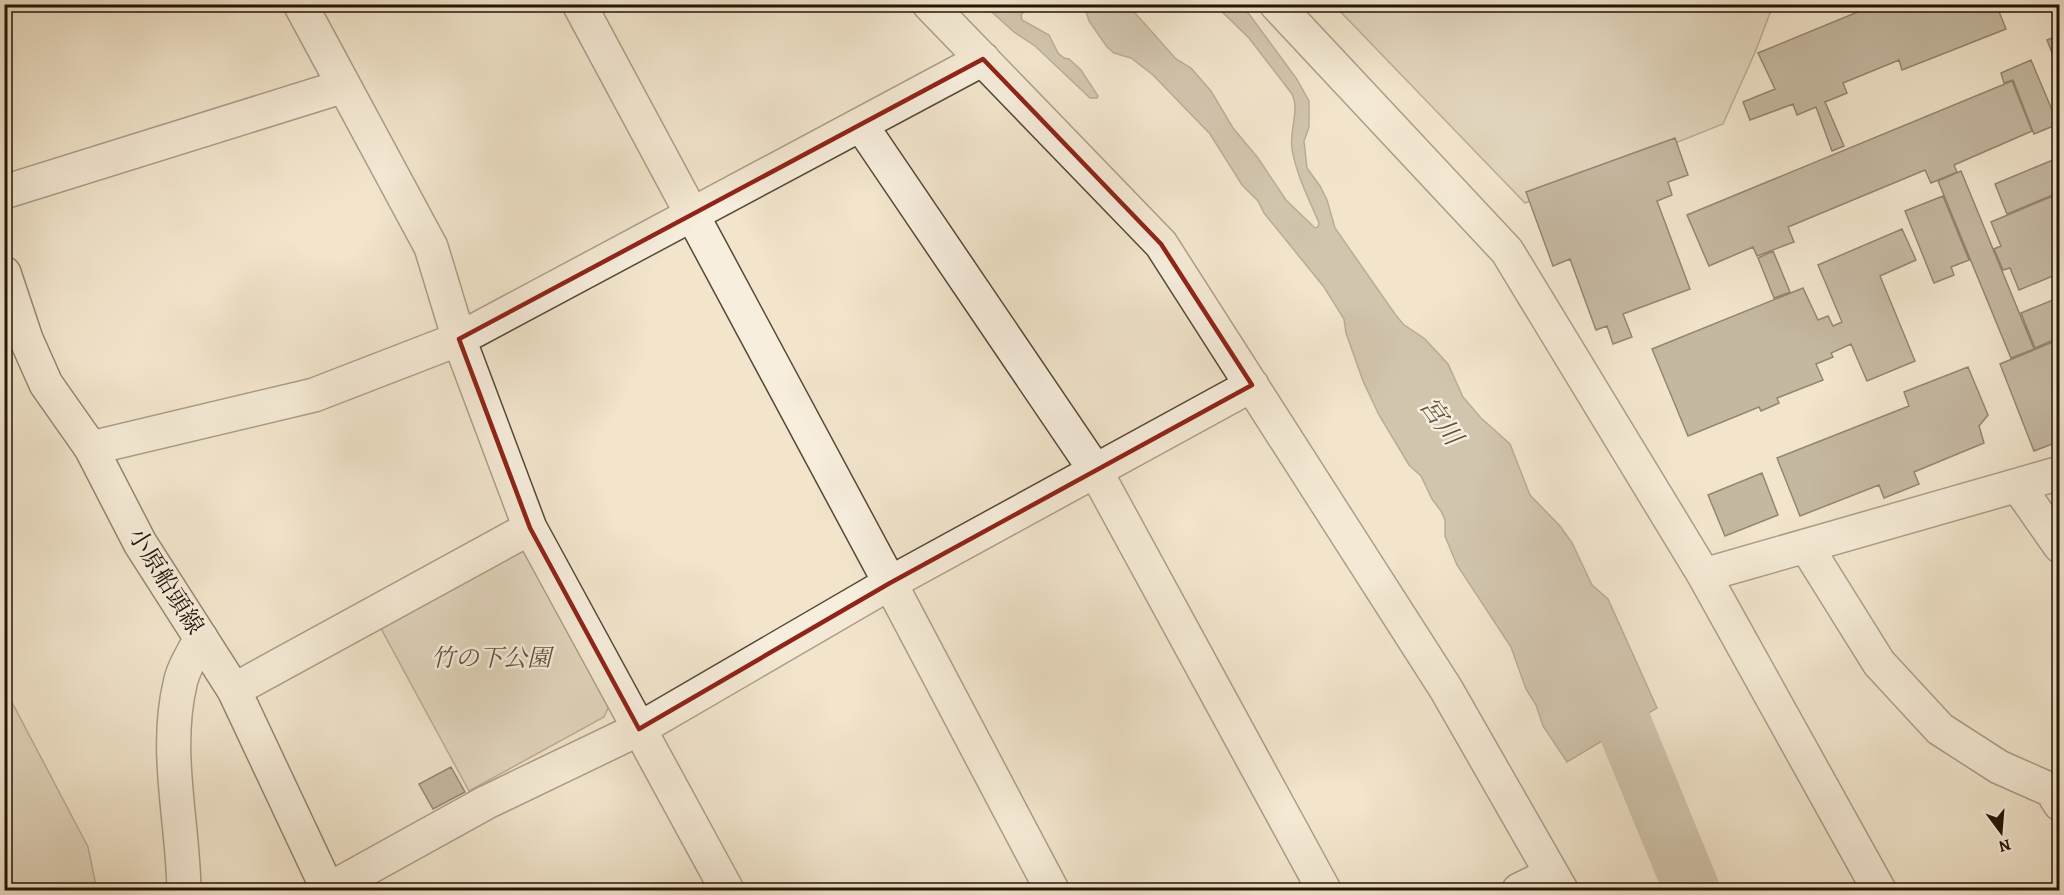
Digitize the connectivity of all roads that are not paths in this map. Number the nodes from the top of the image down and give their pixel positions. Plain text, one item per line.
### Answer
1 (300, 4) edge
2 (579, 4) edge
3 (929, 4) edge
4 (1276, 4) edge
5 (983, 59) junction
6 (344, 86) junction
7 (861, 125) junction
8 (4, 192) edge
9 (693, 215) junction
10 (4, 273) edge
11 (459, 339) junction
12 (1252, 385) junction
13 (91, 448) junction
14 (1095, 470) junction
15 (2060, 474) edge
16 (2018, 486) junction
17 (530, 528) junction
18 (1806, 546) junction
19 (2060, 546) edge
20 (1704, 574) junction
21 (890, 583) junction
22 (201, 638) junction
23 (234, 690) junction
24 (639, 729) junction
25 (2060, 804) edge
26 (1557, 882) edge
27 (328, 890) edge
28 (184, 891) edge
29 (727, 891) edge
30 (1052, 891) edge
31 (1324, 891) edge
32 (1519, 891) edge
33 (1879, 891) edge

1 - 6 street
2 - 9 street
3 - 5 street
4 - 20 street
5 - 7 street
5 - 12 street
6 - 8 street
6 - 11 street
7 - 9 street
7 - 14 street
9 - 11 street
9 - 21 street
10 - 13 street, 小原船頭線
11 - 13 street
11 - 17 street
12 - 14 street
12 - 26 street
13 - 22 street, 小原船頭線
14 - 21 street
14 - 31 street
15 - 16 street
16 - 18 street
16 - 19 street
17 - 23 street
17 - 24 street
18 - 20 street
18 - 25 street
20 - 33 street
21 - 24 street
21 - 30 street
22 - 23 street, 小原船頭線
22 - 28 street
23 - 27 street, 小原船頭線
24 - 27 street
24 - 29 street
26 - 32 street

